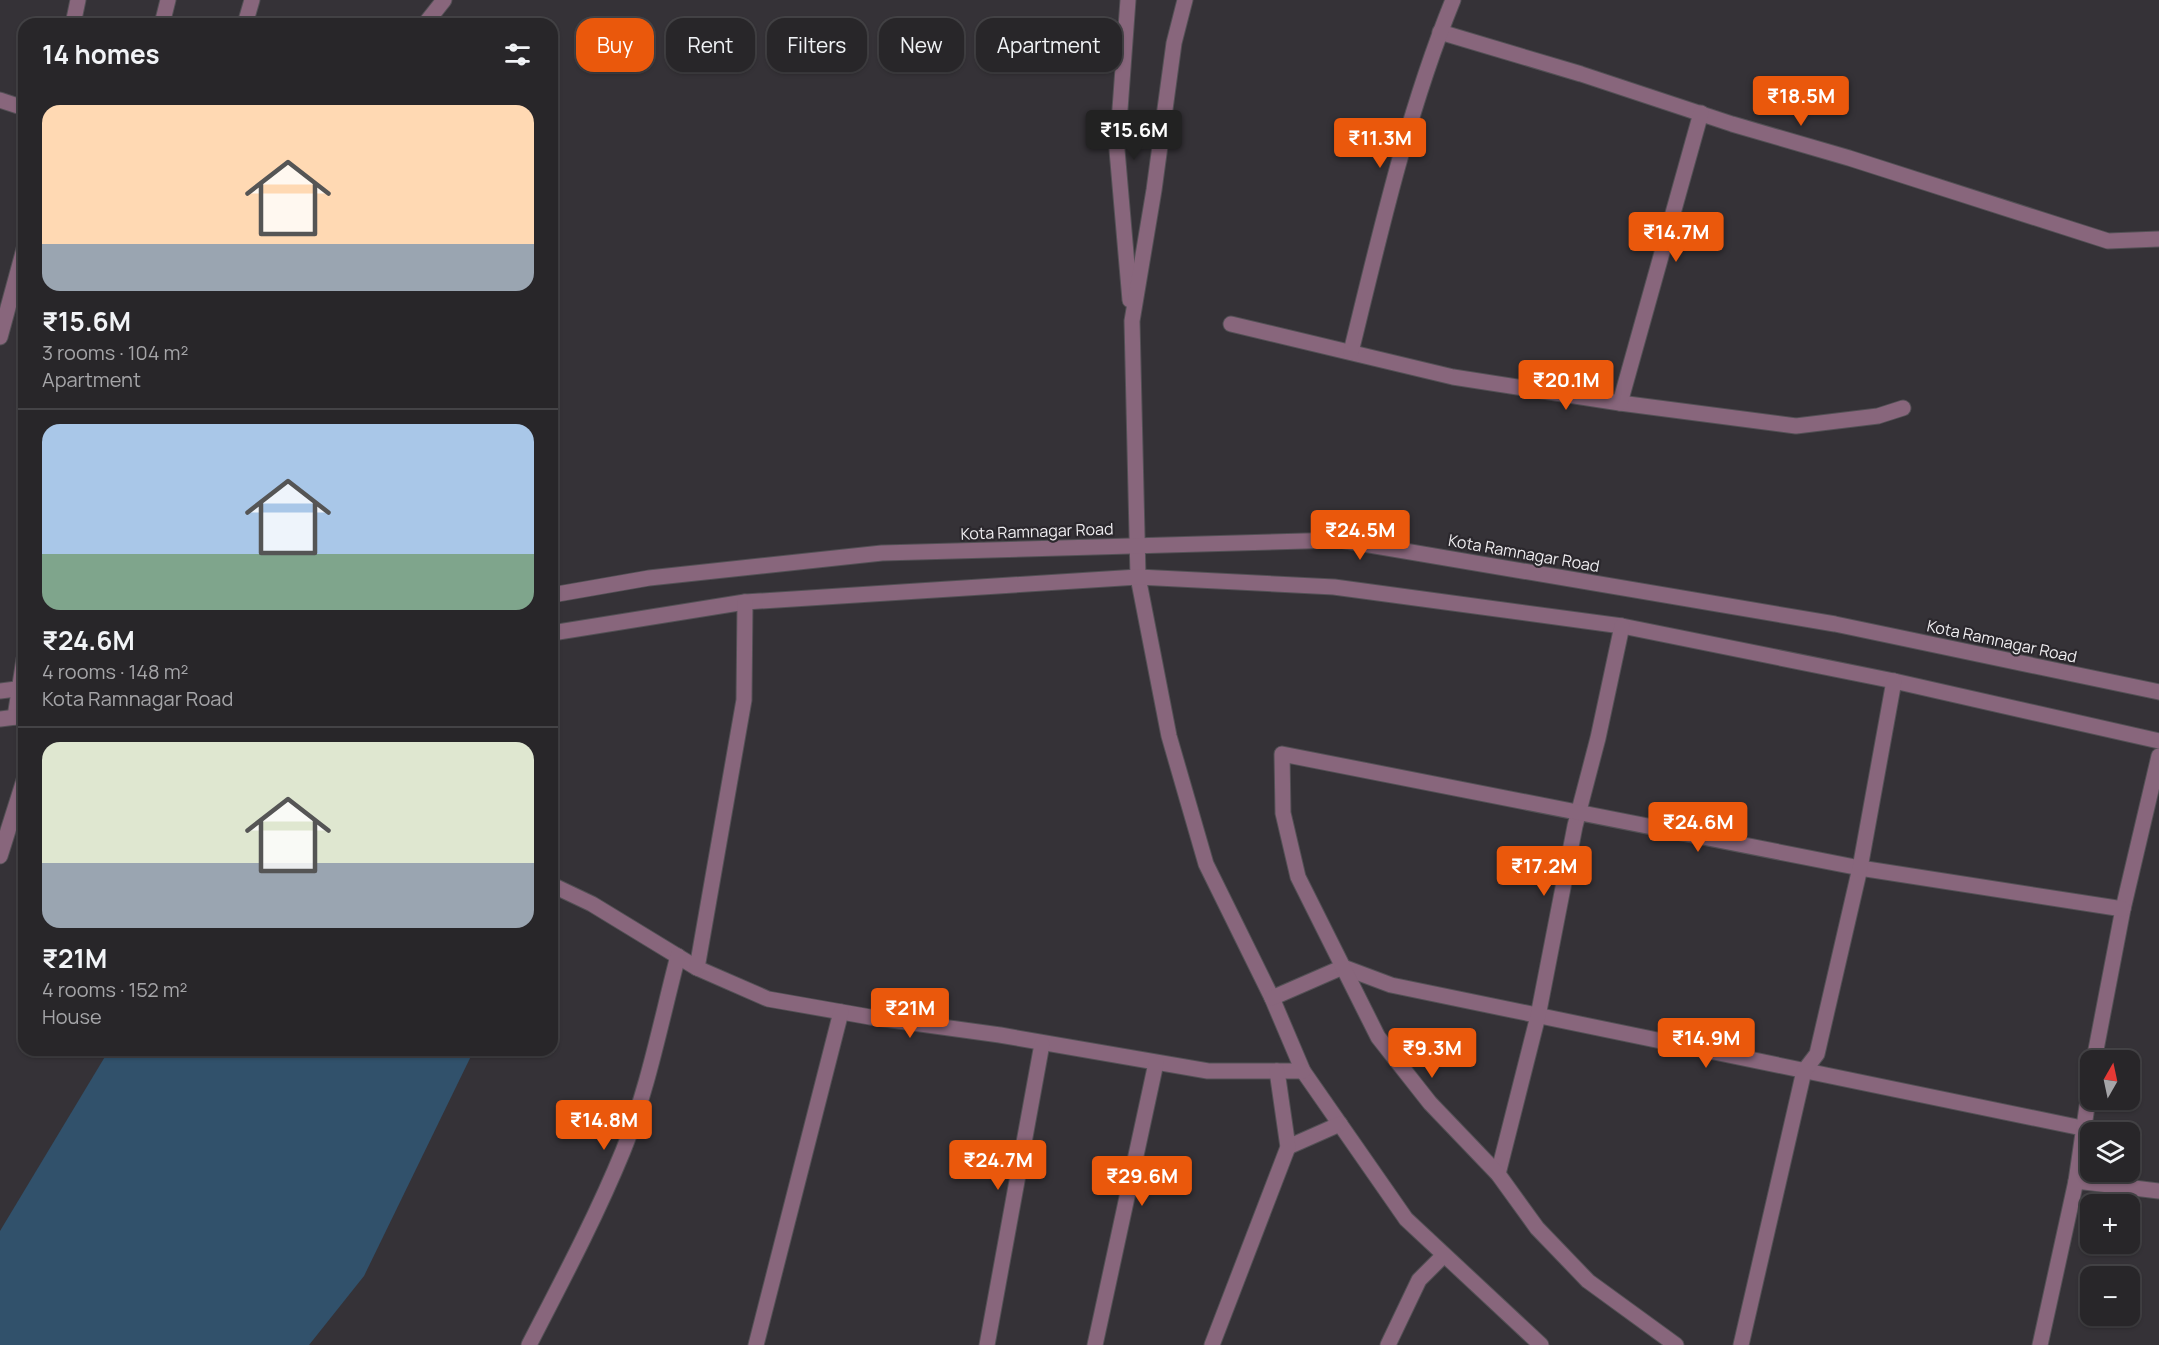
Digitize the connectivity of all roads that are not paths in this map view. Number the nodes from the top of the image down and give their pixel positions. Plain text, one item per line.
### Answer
1 (78, 0) edge
2 (168, 0) edge
3 (252, 0) edge
4 (444, 0) edge
5 (1128, 0) edge
6 (1185, 0) edge
7 (1454, 0) edge
8 (74, 18) edge
9 (164, 18) edge
10 (246, 18) edge
11 (430, 18) edge
12 (1440, 32) junction
13 (0, 100) edge
14 (18, 106) edge
15 (1701, 113) junction
16 (2159, 239) edge
17 (18, 271) edge
18 (1132, 321) junction
19 (1231, 324) dead end
20 (0, 337) edge
21 (1351, 352) junction
22 (1620, 403) junction
23 (1903, 408) dead end
24 (1138, 546) junction
25 (1138, 577) junction
26 (558, 594) edge
27 (745, 602) junction
28 (1622, 626) junction
29 (558, 632) edge
30 (1894, 681) junction
31 (18, 689) edge
32 (0, 691) edge
33 (2159, 692) edge
34 (18, 701) edge
35 (13, 718) edge
36 (2159, 741) edge
37 (2159, 756) edge
38 (18, 799) edge
39 (1579, 812) junction
40 (0, 856) edge
41 (1860, 868) junction
42 (558, 888) edge
43 (2123, 909) junction
44 (678, 956) junction
45 (1343, 967) junction
46 (697, 968) junction
47 (1272, 998) junction
48 (841, 1012) junction
49 (1538, 1016) junction
50 (1042, 1044) junction
51 (2096, 1050) edge
52 (1156, 1063) junction
53 (1277, 1071) junction
54 (1303, 1071) junction
55 (1804, 1071) junction
56 (1340, 1124) junction
57 (2080, 1128) edge
58 (2080, 1146) edge
59 (1288, 1147) junction
60 (1498, 1174) junction
61 (2076, 1181) junction
62 (2159, 1191) edge
63 (1444, 1255) junction
64 (529, 1345) edge
65 (756, 1345) edge
66 (987, 1345) edge
67 (1095, 1345) edge
68 (1212, 1345) edge
69 (1388, 1345) edge
70 (1540, 1345) edge
71 (1676, 1345) edge
72 (1741, 1345) edge
73 (2040, 1345) edge

1 - 8 street
2 - 9 street
3 - 10 street
4 - 11 street
5 - 18 street
6 - 18 street
7 - 12 street
12 - 15 street
12 - 21 street
13 - 14 street
15 - 16 street
15 - 22 street
17 - 20 street
18 - 24 street
19 - 21 street
21 - 22 street
22 - 23 street
24 - 25 street
24 - 26 street, Kota Ramnagar Road
24 - 33 street, Kota Ramnagar Road
25 - 27 street
25 - 28 street
25 - 47 street
27 - 29 street
27 - 46 street
28 - 30 street
28 - 39 street
30 - 36 street
30 - 41 street
31 - 32 street
34 - 35 street
37 - 43 street
38 - 40 street
39 - 41 street
39 - 45 street
39 - 49 street
41 - 43 street
41 - 55 street
42 - 44 street
43 - 51 street
44 - 46 street
44 - 64 street
45 - 47 street
45 - 49 street
45 - 60 street
46 - 48 street
47 - 54 street
48 - 50 street
48 - 65 street
49 - 55 street
49 - 60 street
50 - 52 street
50 - 66 street
52 - 53 street
52 - 67 street
53 - 54 street
53 - 59 street
54 - 56 street
55 - 57 street
55 - 72 street
56 - 59 street
56 - 63 street
58 - 61 street
59 - 68 street
60 - 71 street
61 - 62 street
61 - 73 street
63 - 69 street
63 - 70 street

